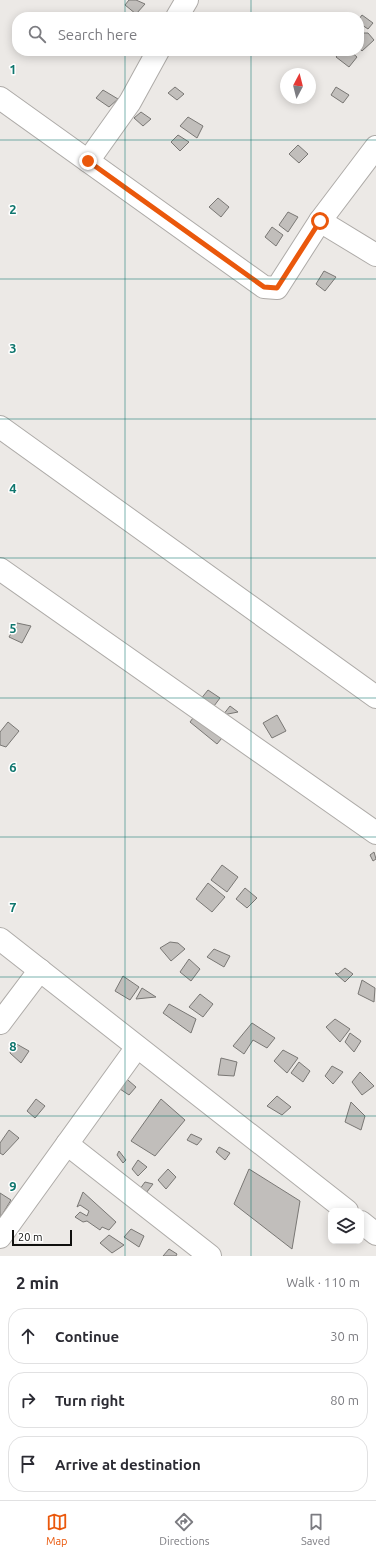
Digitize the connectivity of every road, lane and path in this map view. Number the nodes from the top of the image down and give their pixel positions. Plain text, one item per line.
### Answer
1 (186, 0) edge
2 (180, 12) edge
3 (155, 56) edge
4 (0, 98) edge
5 (376, 147) edge
6 (88, 161) junction
7 (320, 221) junction
8 (376, 255) edge
9 (0, 427) edge
10 (0, 569) edge
11 (376, 697) edge
12 (376, 833) edge
13 (0, 939) edge
14 (40, 970) junction
15 (0, 1023) edge
16 (138, 1047) junction
17 (67, 1144) junction
18 (343, 1208) edge
19 (364, 1224) edge
20 (376, 1234) edge
21 (0, 1237) edge
22 (210, 1256) edge

1 - 2 street
3 - 6 street
4 - 6 street
5 - 7 street
6 - 7 street
7 - 8 street
9 - 11 street
10 - 12 street
13 - 14 street
14 - 15 street
14 - 16 street
16 - 17 street
16 - 18 street
17 - 21 street
17 - 22 street
19 - 20 street

